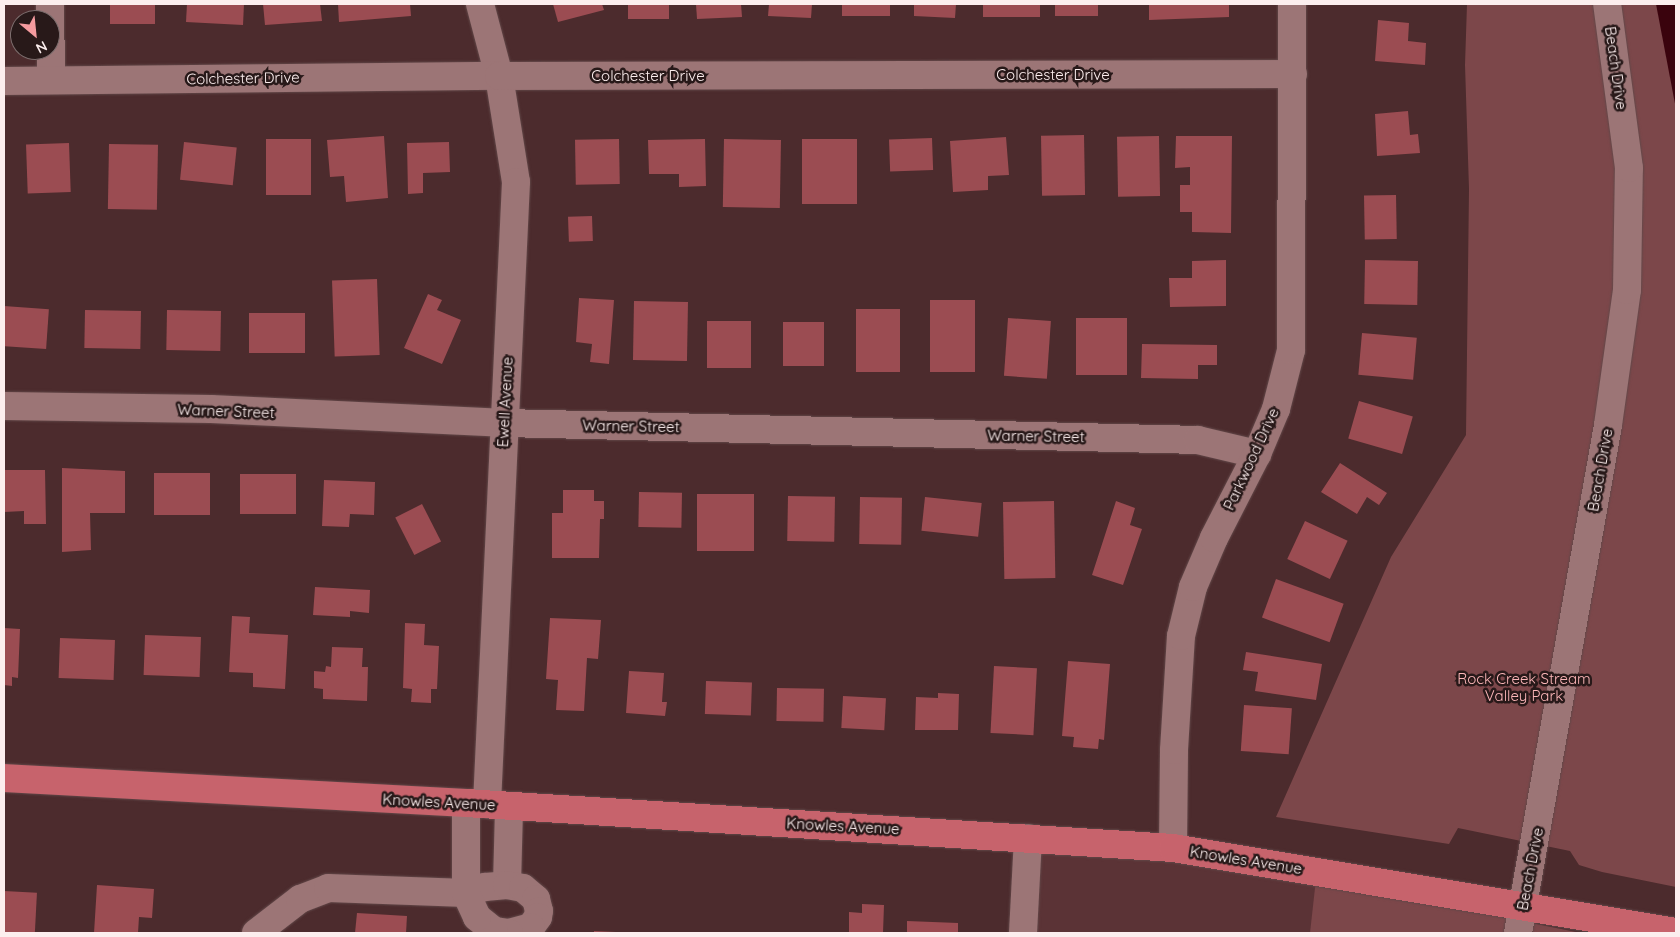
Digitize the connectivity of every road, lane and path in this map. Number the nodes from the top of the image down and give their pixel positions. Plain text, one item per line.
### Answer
1 (50, 4) edge
2 (480, 4) edge
3 (1292, 4) edge
4 (1607, 4) edge
5 (1293, 74) junction
6 (499, 76) junction
7 (51, 80) junction
8 (4, 81) edge
9 (4, 406) edge
10 (504, 423) junction
11 (1257, 454) junction
12 (4, 778) edge
13 (488, 805) junction
14 (1028, 838) junction
15 (1173, 848) junction
16 (507, 884) junction
17 (466, 893) junction
18 (1521, 921) edge
19 (1676, 932) edge
20 (256, 933) edge
21 (1023, 933) edge

1 - 7 street
2 - 6 street, Ewell Avenue
3 - 5 street, Parkwood Drive
4 - 18 street, Beach Drive
5 - 6 street, Colchester Drive
5 - 11 street, Parkwood Drive
6 - 7 street, Colchester Drive
6 - 10 street, Ewell Avenue
7 - 8 street, Colchester Drive
9 - 10 street, Warner Street
10 - 11 street, Warner Street
10 - 13 street, Ewell Avenue
11 - 15 street, Parkwood Drive
12 - 13 main road, Knowles Avenue
13 - 14 main road, Knowles Avenue
13 - 16 street
13 - 17 street
14 - 15 main road, Knowles Avenue
14 - 21 street
15 - 18 main road, Knowles Avenue
16 - 17 street
16 - 17 street
17 - 20 street
18 - 19 main road, Knowles Avenue

